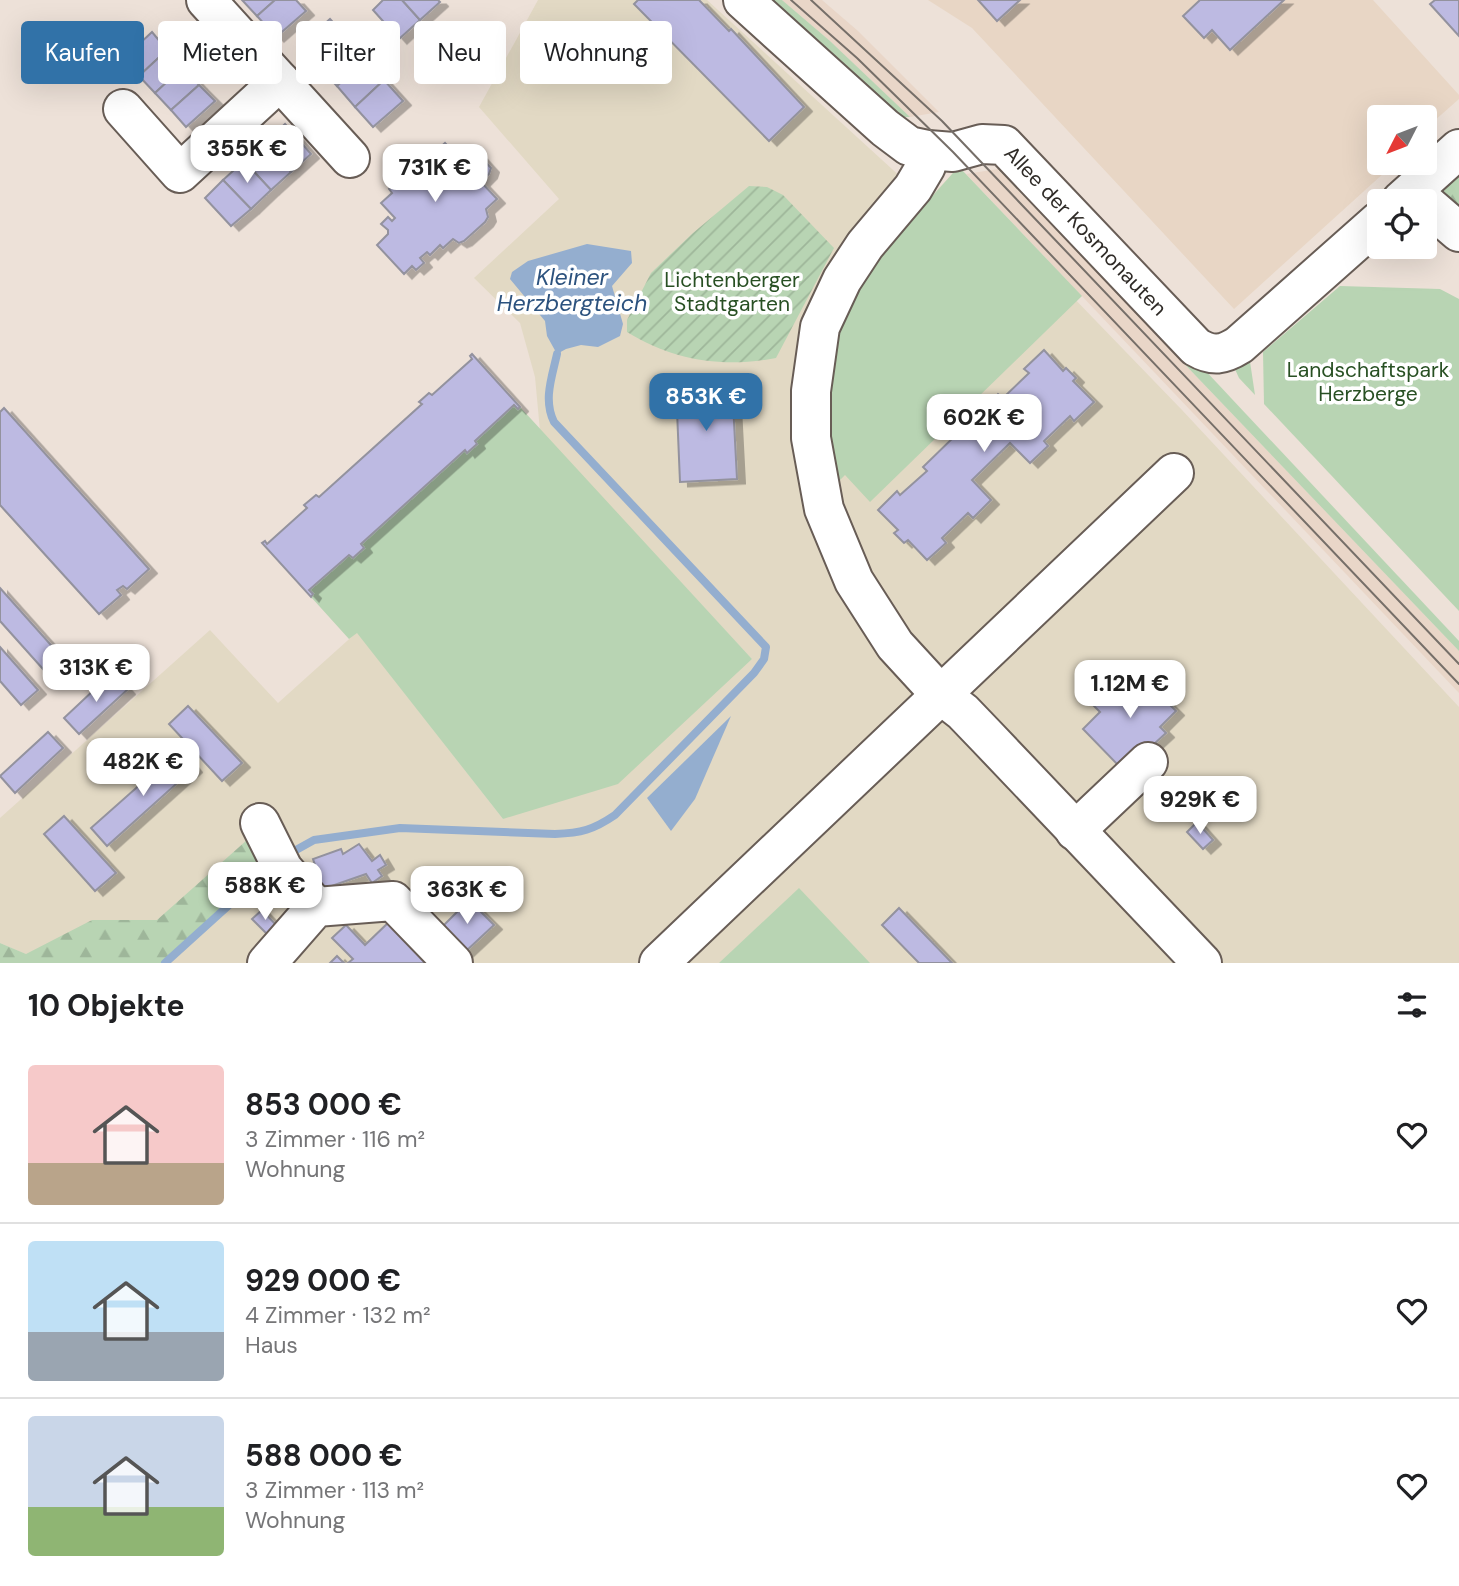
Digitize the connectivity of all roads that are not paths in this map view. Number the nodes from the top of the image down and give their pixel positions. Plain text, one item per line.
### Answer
1 (206, 0) edge
2 (743, 0) edge
3 (225, 21) edge
4 (282, 83) edge
5 (277, 84) edge
6 (123, 109) dead end
7 (1459, 149) edge
8 (928, 150) junction
9 (350, 158) dead end
10 (1424, 189) edge
11 (1437, 216) edge
12 (1367, 231) edge
13 (1459, 232) edge
14 (1174, 473) dead end
15 (940, 694) junction
16 (1148, 762) dead end
17 (260, 823) dead end
18 (1075, 831) junction
19 (316, 907) junction
20 (267, 963) edge
21 (453, 963) edge
22 (659, 963) edge
23 (1202, 963) edge

1 - 3 street
2 - 8 street, Allee der Kosmonauten
4 - 9 street
5 - 6 street
7 - 10 street
8 - 12 street, Allee der Kosmonauten
8 - 15 street
11 - 13 street
14 - 15 street
15 - 18 street
15 - 22 street
16 - 18 street
17 - 19 street
18 - 23 street
19 - 20 street
19 - 21 street

